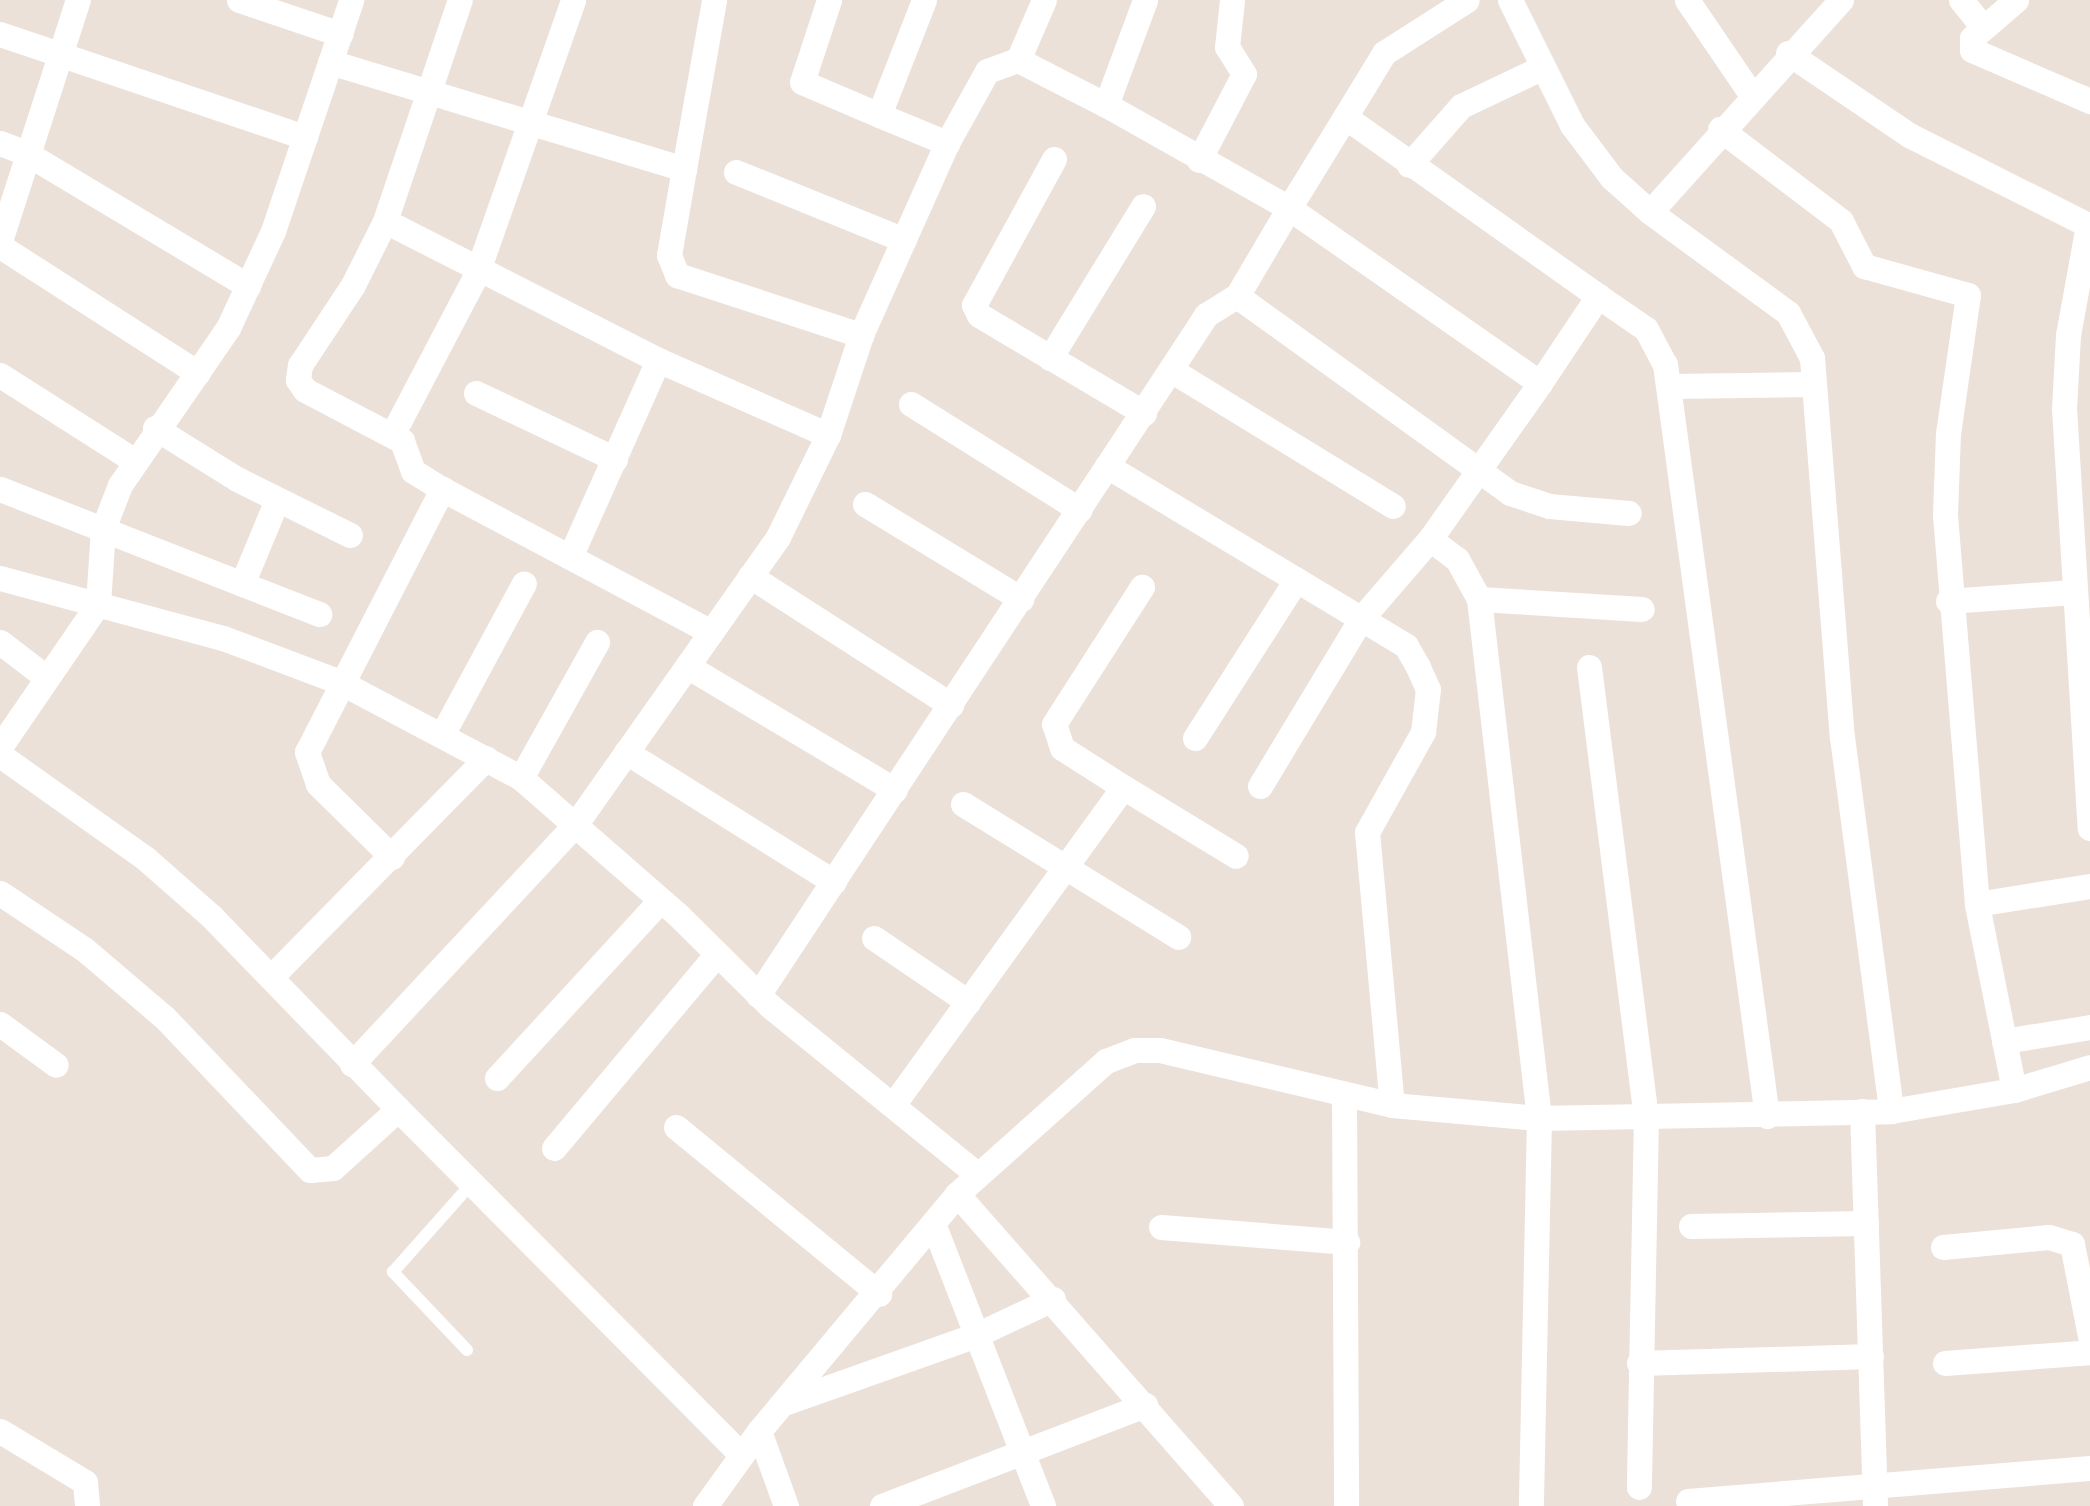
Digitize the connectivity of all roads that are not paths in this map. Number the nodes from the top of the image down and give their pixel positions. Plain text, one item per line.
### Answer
1 (78, 0) edge
2 (238, 0) edge
3 (351, 0) edge
4 (460, 0) edge
5 (572, 0) edge
6 (714, 0) edge
7 (829, 0) edge
8 (924, 0) edge
9 (1044, 0) edge
10 (1145, 0) edge
11 (1232, 0) edge
12 (1467, 0) edge
13 (1510, 0) edge
14 (1687, 0) edge
15 (1841, 0) edge
16 (1960, 0) edge
17 (2016, 0) edge
18 (1982, 26) junction
19 (0, 34) edge
20 (340, 34) junction
21 (58, 53) junction
22 (1788, 53) junction
23 (1018, 60) junction
24 (330, 62) junction
25 (1541, 68) junction
26 (1751, 94) junction
27 (428, 96) junction
28 (2090, 101) edge
29 (1106, 105) junction
30 (879, 115) junction
31 (1345, 116) junction
32 (527, 126) junction
33 (1720, 129) junction
34 (305, 137) junction
35 (948, 143) junction
36 (0, 144) edge
37 (26, 153) junction
38 (1054, 159) dead end
39 (1200, 160) junction
40 (1409, 166) junction
41 (684, 168) junction
42 (736, 172) dead end
43 (1143, 206) dead end
44 (1290, 208) junction
45 (1650, 212) junction
46 (385, 221) junction
47 (904, 240) junction
48 (0, 244) edge
49 (477, 273) junction
50 (248, 286) junction
51 (1237, 296) junction
52 (1598, 296) junction
53 (860, 335) junction
54 (1050, 358) junction
55 (658, 360) junction
56 (1171, 370) junction
57 (198, 373) junction
58 (0, 376) edge
59 (1540, 383) junction
60 (1813, 384) junction
61 (1669, 386) junction
62 (476, 393) dead end
63 (910, 404) dead end
64 (1144, 413) junction
65 (155, 428) junction
66 (828, 434) junction
67 (392, 435) junction
68 (614, 458) junction
69 (135, 461) junction
70 (1108, 466) junction
71 (1478, 471) junction
72 (0, 489) edge
73 (442, 489) junction
74 (278, 500) junction
75 (866, 504) dead end
76 (1394, 506) dead end
77 (1080, 510) junction
78 (1629, 513) dead end
79 (103, 529) junction
80 (350, 535) dead end
81 (1430, 540) junction
82 (570, 557) junction
83 (750, 576) junction
84 (0, 578) edge
85 (1296, 580) junction
86 (524, 583) dead end
87 (242, 584) junction
88 (1142, 587) dead end
89 (2074, 592) junction
90 (1021, 599) junction
91 (1479, 599) junction
92 (1948, 601) junction
93 (98, 604) junction
94 (1642, 609) dead end
95 (319, 614) dead end
96 (1360, 620) junction
97 (711, 632) junction
98 (0, 642) edge
99 (597, 642) dead end
100 (687, 666) junction
101 (1589, 667) dead end
102 (47, 678) junction
103 (340, 682) junction
104 (951, 705) junction
105 (443, 733) junction
106 (1195, 738) dead end
107 (0, 748) edge
108 (626, 752) junction
109 (0, 756) edge
110 (486, 758) junction
111 (521, 778) junction
112 (1260, 786) dead end
113 (1123, 787) junction
114 (895, 790) junction
115 (963, 804) dead end
116 (575, 825) junction
117 (2090, 828) edge
118 (1236, 856) dead end
119 (392, 857) junction
120 (1063, 870) junction
121 (834, 882) junction
122 (2090, 886) edge
123 (0, 893) edge
124 (659, 902) junction
125 (1977, 904) junction
126 (1178, 937) dead end
127 (874, 938) dead end
128 (717, 954) junction
129 (273, 975) junction
130 (758, 995) junction
131 (968, 1002) junction
132 (0, 1024) edge
133 (2090, 1027) edge
134 (2004, 1041) junction
135 (352, 1064) junction
136 (56, 1066) dead end
137 (2090, 1067) edge
138 (497, 1078) dead end
139 (2014, 1090) junction
140 (1344, 1097) junction
141 (1392, 1105) junction
142 (893, 1106) junction
143 (398, 1109) junction
144 (1891, 1110) junction
145 (1862, 1111) junction
146 (1646, 1116) junction
147 (1766, 1116) junction
148 (1539, 1118) junction
149 (676, 1127) dead end
150 (554, 1148) dead end
151 (976, 1174) junction
152 (472, 1183) junction
153 (957, 1194) junction
154 (1866, 1223) junction
155 (934, 1226) junction
156 (1691, 1226) dead end
157 (1161, 1227) dead end
158 (1347, 1242) junction
159 (1943, 1247) dead end
160 (879, 1294) junction
161 (1053, 1299) junction
162 (976, 1334) junction
163 (2090, 1336) edge
164 (466, 1350) dead end
165 (2090, 1352) edge
166 (1871, 1356) junction
167 (1639, 1363) junction
168 (1945, 1363) dead end
169 (784, 1403) junction
170 (1145, 1405) junction
171 (0, 1431) edge
172 (759, 1431) junction
173 (1022, 1452) junction
174 (741, 1454) junction
175 (2090, 1468) edge
176 (1639, 1487) dead end
177 (1875, 1497) edge
178 (1688, 1501) dead end
179 (88, 1506) edge
180 (705, 1506) edge
181 (786, 1506) edge
182 (882, 1506) edge
183 (1042, 1506) edge
184 (1231, 1506) edge
185 (1346, 1506) edge
186 (1531, 1506) edge

1 - 21 street
2 - 20 street
3 - 20 street
4 - 27 street
5 - 32 street
6 - 41 street
7 - 30 street
8 - 30 street
9 - 23 street
10 - 29 street
11 - 39 street
12 - 31 street
13 - 25 street
14 - 26 street
15 - 22 street
16 - 18 street
17 - 18 street
18 - 28 street
19 - 21 street
20 - 24 street
21 - 34 street
21 - 37 street
22 - 26 street
22 - 89 street
23 - 29 street
23 - 35 street
24 - 27 street
24 - 34 street
25 - 40 street
25 - 45 street
26 - 33 street
27 - 32 street
27 - 46 street
29 - 39 street
30 - 35 street
31 - 40 street
31 - 44 street
32 - 41 street
32 - 49 street
33 - 45 street
33 - 92 street
34 - 50 street
35 - 47 street
36 - 37 street
37 - 48 street
37 - 50 street
38 - 54 street
39 - 44 street
40 - 52 street
41 - 53 street
42 - 47 street
43 - 54 street
44 - 51 street
44 - 59 street
45 - 60 street
46 - 49 street
46 - 67 street
47 - 53 street
48 - 57 street
49 - 55 street
49 - 67 street
50 - 57 street
51 - 56 street
51 - 71 street
52 - 59 street
52 - 61 street
53 - 66 street
54 - 64 street
55 - 66 street
55 - 68 street
56 - 64 street
56 - 76 street
57 - 65 street
58 - 69 street
59 - 71 street
60 - 61 street
60 - 144 street
61 - 147 street
62 - 68 street
63 - 77 street
64 - 70 street
65 - 69 street
65 - 74 street
66 - 83 street
67 - 73 street
68 - 82 street
69 - 79 street
70 - 77 street
70 - 85 street
71 - 78 street
71 - 81 street
72 - 79 street
73 - 82 street
73 - 103 street
74 - 80 street
74 - 87 street
75 - 90 street
77 - 90 street
79 - 87 street
79 - 93 street
81 - 91 street
81 - 96 street
82 - 97 street
83 - 97 street
83 - 104 street
84 - 93 street
85 - 96 street
85 - 106 street
86 - 105 street
87 - 95 street
88 - 113 street
89 - 92 street
89 - 117 street
90 - 104 street
91 - 94 street
91 - 148 street
92 - 125 street
93 - 102 street
93 - 103 street
96 - 112 street
96 - 141 street
97 - 100 street
98 - 102 street
99 - 111 street
100 - 108 street
100 - 114 street
101 - 146 street
102 - 107 street
103 - 105 street
103 - 119 street
104 - 114 street
105 - 110 street
108 - 116 street
108 - 121 street
109 - 129 street
110 - 111 street
110 - 119 street
111 - 116 street
113 - 118 street
113 - 120 street
114 - 121 street
115 - 120 street
116 - 124 street
116 - 135 street
119 - 129 street
120 - 126 street
120 - 131 street
121 - 130 street
122 - 125 street
123 - 143 street
124 - 128 street
124 - 138 street
125 - 134 street
127 - 131 street
128 - 130 street
128 - 150 street
129 - 135 street
130 - 142 street
131 - 142 street
132 - 136 street
133 - 134 street
134 - 139 street
135 - 143 street
137 - 139 street
139 - 144 street
140 - 141 street
140 - 151 street
140 - 158 street
141 - 148 street
142 - 151 street
143 - 152 street
144 - 145 street
145 - 147 street
145 - 154 street
146 - 147 street
146 - 148 street
146 - 167 street
148 - 186 street
149 - 160 street
151 - 153 street
152 - 164 lane
152 - 174 street
153 - 155 street
153 - 161 street
154 - 156 street
154 - 166 street
155 - 160 street
155 - 162 street
157 - 158 street
158 - 185 street
159 - 163 street
160 - 169 street
161 - 162 street
161 - 170 street
162 - 169 street
162 - 173 street
165 - 168 street
166 - 167 street
166 - 177 street
167 - 176 street
169 - 172 street
170 - 173 street
170 - 184 street
171 - 179 street
172 - 174 street
172 - 181 street
173 - 182 street
173 - 183 street
174 - 180 street
175 - 177 street
177 - 178 street

